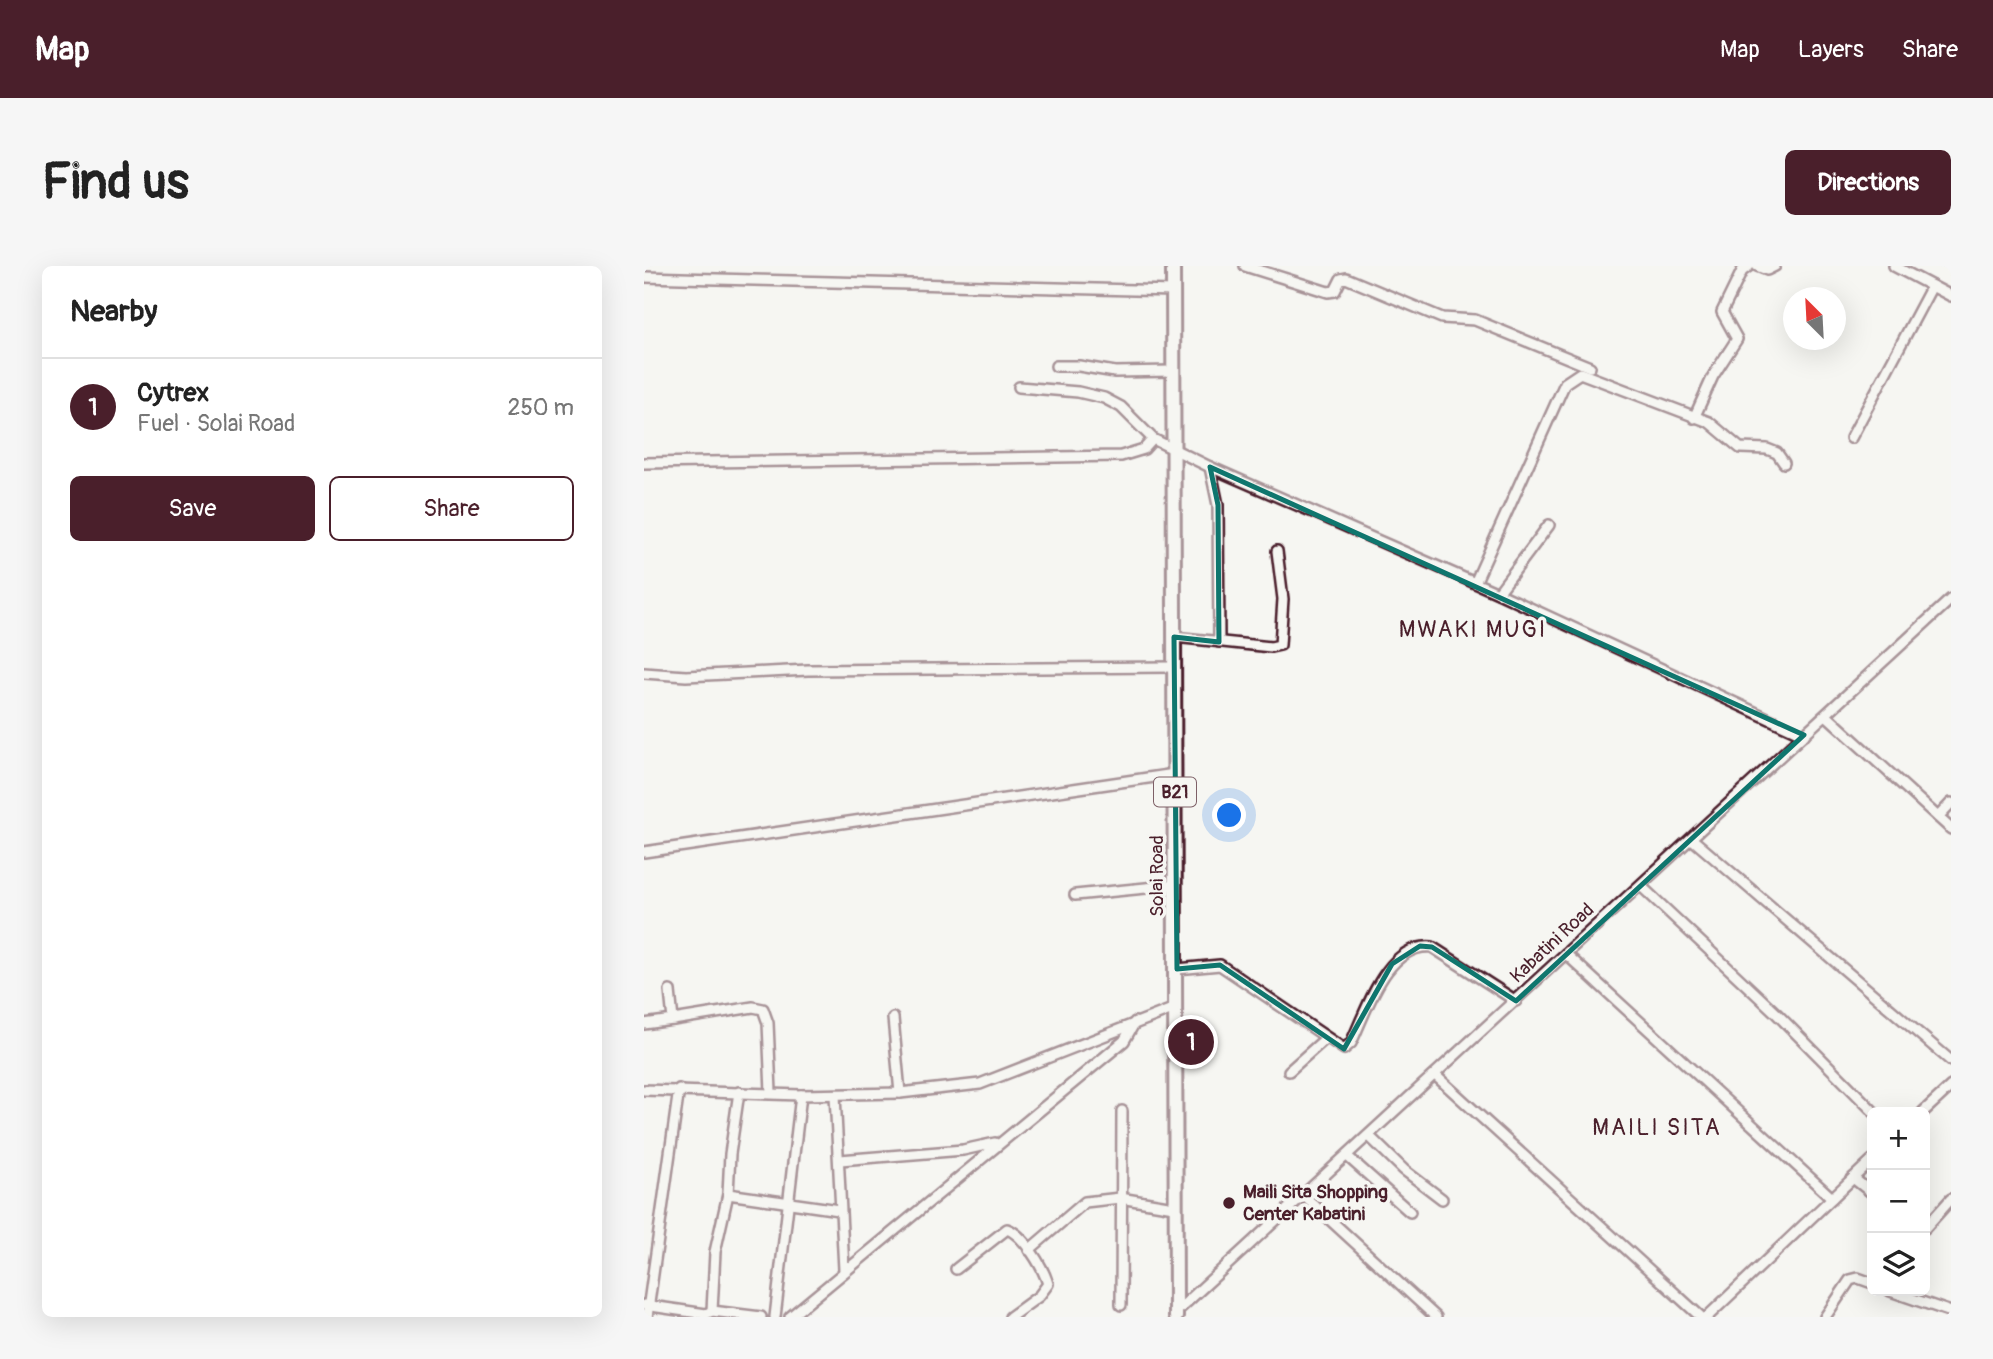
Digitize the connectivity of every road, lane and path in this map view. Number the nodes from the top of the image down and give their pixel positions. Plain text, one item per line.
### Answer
1 (1173, 266) edge
2 (1245, 266) edge
3 (1749, 266) edge
4 (1757, 266) edge
5 (1775, 266) edge
6 (1894, 266) edge
7 (644, 278) edge
8 (1932, 286) junction
9 (1173, 291) junction
10 (1951, 296) edge
11 (1056, 366) dead end
12 (1590, 367) dead end
13 (1173, 371) junction
14 (1019, 387) dead end
15 (1694, 418) junction
16 (1851, 438) dead end
17 (1153, 439) junction
18 (1173, 449) junction
19 (644, 463) edge
20 (1784, 463) dead end
21 (1210, 467) junction
22 (1549, 525) dead end
23 (1277, 551) dead end
24 (1475, 583) junction
25 (1498, 593) junction
26 (1951, 599) edge
27 (1174, 637) junction
28 (1219, 642) junction
29 (1174, 667) junction
30 (644, 673) edge
31 (1826, 715) junction
32 (1804, 735) junction
33 (1175, 774) junction
34 (1951, 803) edge
35 (1938, 817) junction
36 (1951, 830) edge
37 (1692, 839) junction
38 (644, 852) edge
39 (1176, 884) junction
40 (1640, 886) junction
41 (1075, 895) dead end
42 (1566, 954) junction
43 (1177, 969) junction
44 (670, 991) dead end
45 (1516, 1001) junction
46 (1175, 1008) junction
47 (894, 1018) dead end
48 (673, 1020) junction
49 (1135, 1023) junction
50 (644, 1024) edge
51 (1326, 1038) junction
52 (1951, 1061) edge
53 (1289, 1071) dead end
54 (1434, 1075) junction
55 (1951, 1086) edge
56 (678, 1089) junction
57 (644, 1090) edge
58 (739, 1092) junction
59 (771, 1092) junction
60 (900, 1093) junction
61 (835, 1094) junction
62 (801, 1095) junction
63 (1869, 1107) edge
64 (1928, 1107) edge
65 (1122, 1111) dead end
66 (1368, 1136) junction
67 (997, 1143) junction
68 (1347, 1156) junction
69 (839, 1160) junction
70 (1867, 1165) edge
71 (1853, 1178) junction
72 (1867, 1189) edge
73 (728, 1195) junction
74 (1304, 1196) junction
75 (1120, 1198) junction
76 (1832, 1198) junction
77 (1442, 1199) dead end
78 (1951, 1199) edge
79 (787, 1204) junction
80 (1174, 1207) junction
81 (839, 1210) junction
82 (1410, 1212) dead end
83 (1930, 1222) edge
84 (1029, 1250) junction
85 (956, 1269) dead end
86 (844, 1270) junction
87 (1867, 1281) edge
88 (1905, 1296) edge
89 (646, 1305) edge
90 (1121, 1305) dead end
91 (1951, 1312) edge
92 (708, 1314) edge
93 (1176, 1315) edge
94 (647, 1317) edge
95 (761, 1317) edge
96 (775, 1317) edge
97 (790, 1317) edge
98 (1010, 1317) edge
99 (1436, 1317) edge
100 (1701, 1317) edge
101 (1707, 1317) edge
102 (1825, 1317) edge

1 - 9 highway, Solai Road / B21
2 - 12 street
3 - 15 street
4 - 5 street
6 - 8 street
7 - 9 street
8 - 10 street
8 - 16 street
9 - 13 highway, Solai Road / B21
11 - 13 street
13 - 18 highway, Solai Road / B21
14 - 17 street
15 - 20 street
15 - 24 street
17 - 18 street
17 - 19 street
18 - 21 street
18 - 27 highway, Solai Road / B21
21 - 24 street
21 - 28 street
22 - 25 street
23 - 28 street
24 - 25 street
25 - 32 street
26 - 31 street, Kabatini Road
27 - 28 street
27 - 29 highway, Solai Road / B21
29 - 30 street
29 - 33 highway, Solai Road / B21
31 - 32 street, Kabatini Road
31 - 35 street
32 - 37 street, Kabatini Road
33 - 38 street
33 - 39 highway, Solai Road / B21
34 - 35 street
35 - 36 street
37 - 40 street, Kabatini Road
37 - 52 street
39 - 41 street
39 - 43 highway, Solai Road / B21
40 - 42 street, Kabatini Road
40 - 63 street
42 - 45 street, Kabatini Road
42 - 76 street
43 - 46 highway, Solai Road / B21
43 - 51 street
44 - 48 street
45 - 51 street
45 - 54 street, Kabatini Road
46 - 49 street
46 - 80 highway, Solai Road / B21
47 - 60 street
48 - 50 street
48 - 59 street
49 - 60 street
49 - 67 street
51 - 53 street
54 - 66 street, Kabatini Road
54 - 100 street
55 - 64 street
56 - 57 street
56 - 58 street
56 - 89 street
58 - 59 street
58 - 73 street
59 - 62 street
60 - 61 street
61 - 62 street
61 - 69 street
62 - 79 street
65 - 75 street
66 - 68 street, Kabatini Road
66 - 77 street
67 - 69 street
67 - 86 street
68 - 74 street, Kabatini Road
68 - 82 street
69 - 81 street
70 - 71 street
71 - 72 street
71 - 76 street
73 - 79 street
73 - 92 street
74 - 93 street, Kabatini Road
74 - 99 street
75 - 80 street
75 - 84 street
75 - 90 street
76 - 101 street
78 - 83 street
79 - 81 street
79 - 96 street
80 - 93 highway, Solai Road / B21
81 - 86 street
84 - 85 street
84 - 98 street
86 - 97 street
87 - 102 street
88 - 91 street
89 - 92 street
89 - 94 street
92 - 95 street

